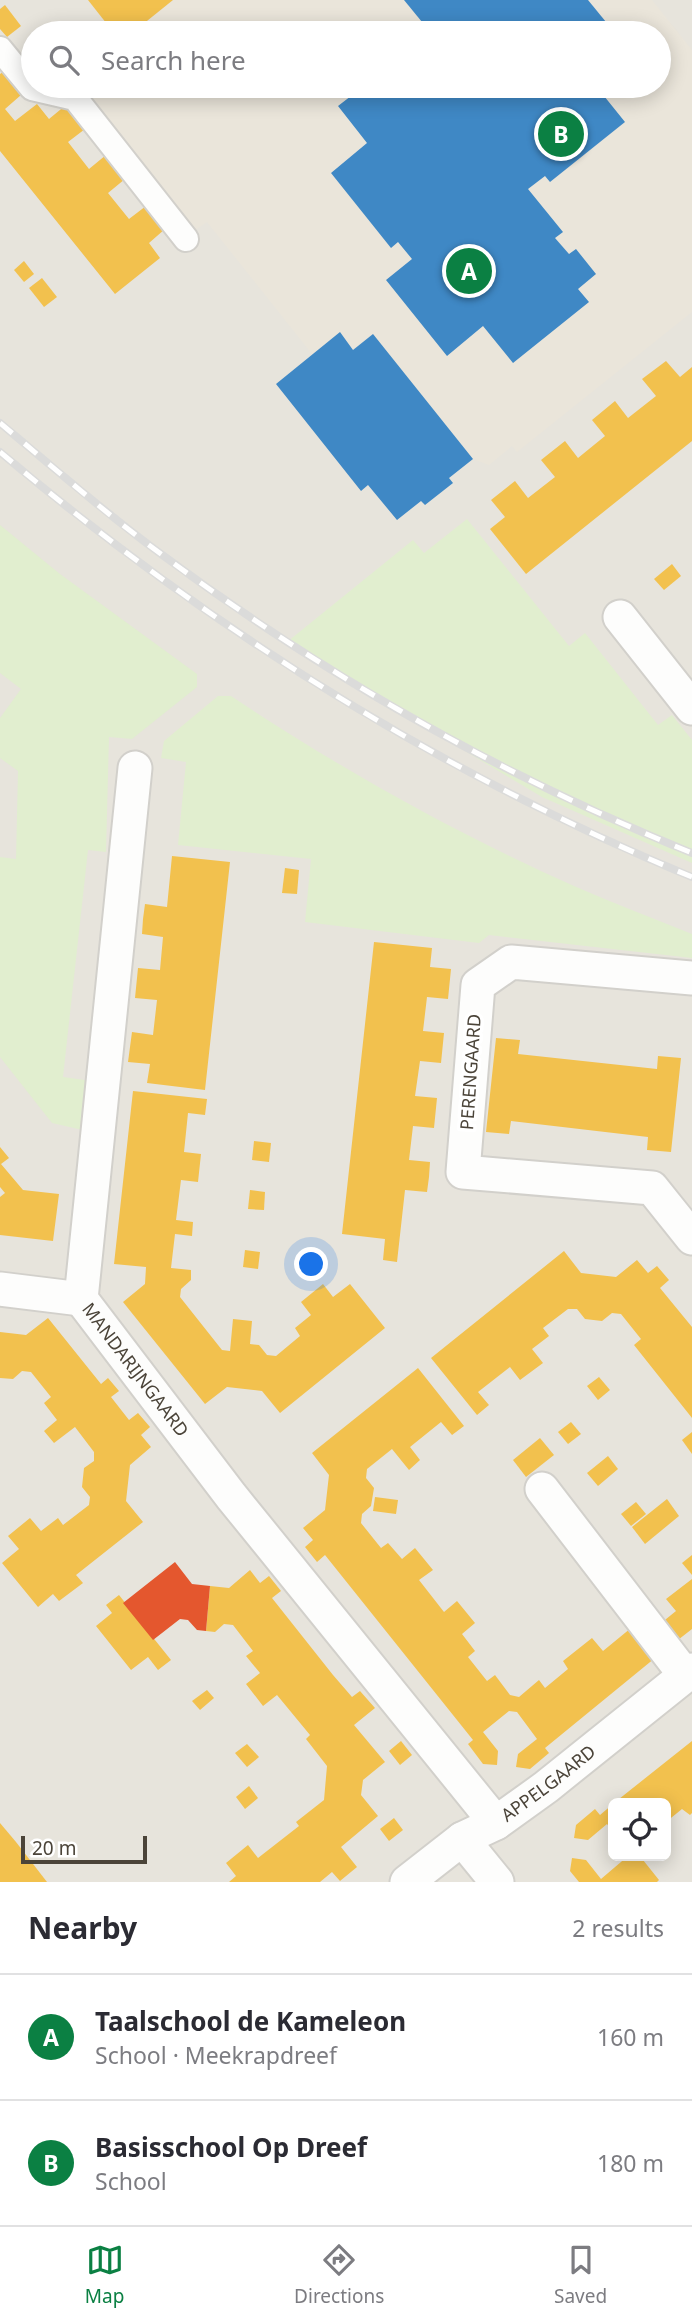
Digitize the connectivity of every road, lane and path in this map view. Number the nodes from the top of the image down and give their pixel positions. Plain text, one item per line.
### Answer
1 (0, 49) edge
2 (21, 75) edge
3 (75, 98) edge
4 (186, 239) dead end
5 (620, 617) dead end
6 (692, 708) edge
7 (135, 768) dead end
8 (692, 978) edge
9 (692, 1238) edge
10 (0, 1289) edge
11 (81, 1299) junction
12 (542, 1489) dead end
13 (688, 1672) edge
14 (496, 1823) junction
15 (461, 1839) junction
16 (407, 1882) edge
17 (497, 1882) edge

1 - 2 street
3 - 4 street
5 - 6 street
7 - 11 street, MANDARIJNGAARD
8 - 9 street, PERENGAARD
10 - 11 street
11 - 14 street, MANDARIJNGAARD
12 - 13 street, APPELGAARD
13 - 14 street, APPELGAARD
14 - 15 street, APPELGAARD
15 - 16 street, APPELGAARD
15 - 17 street

